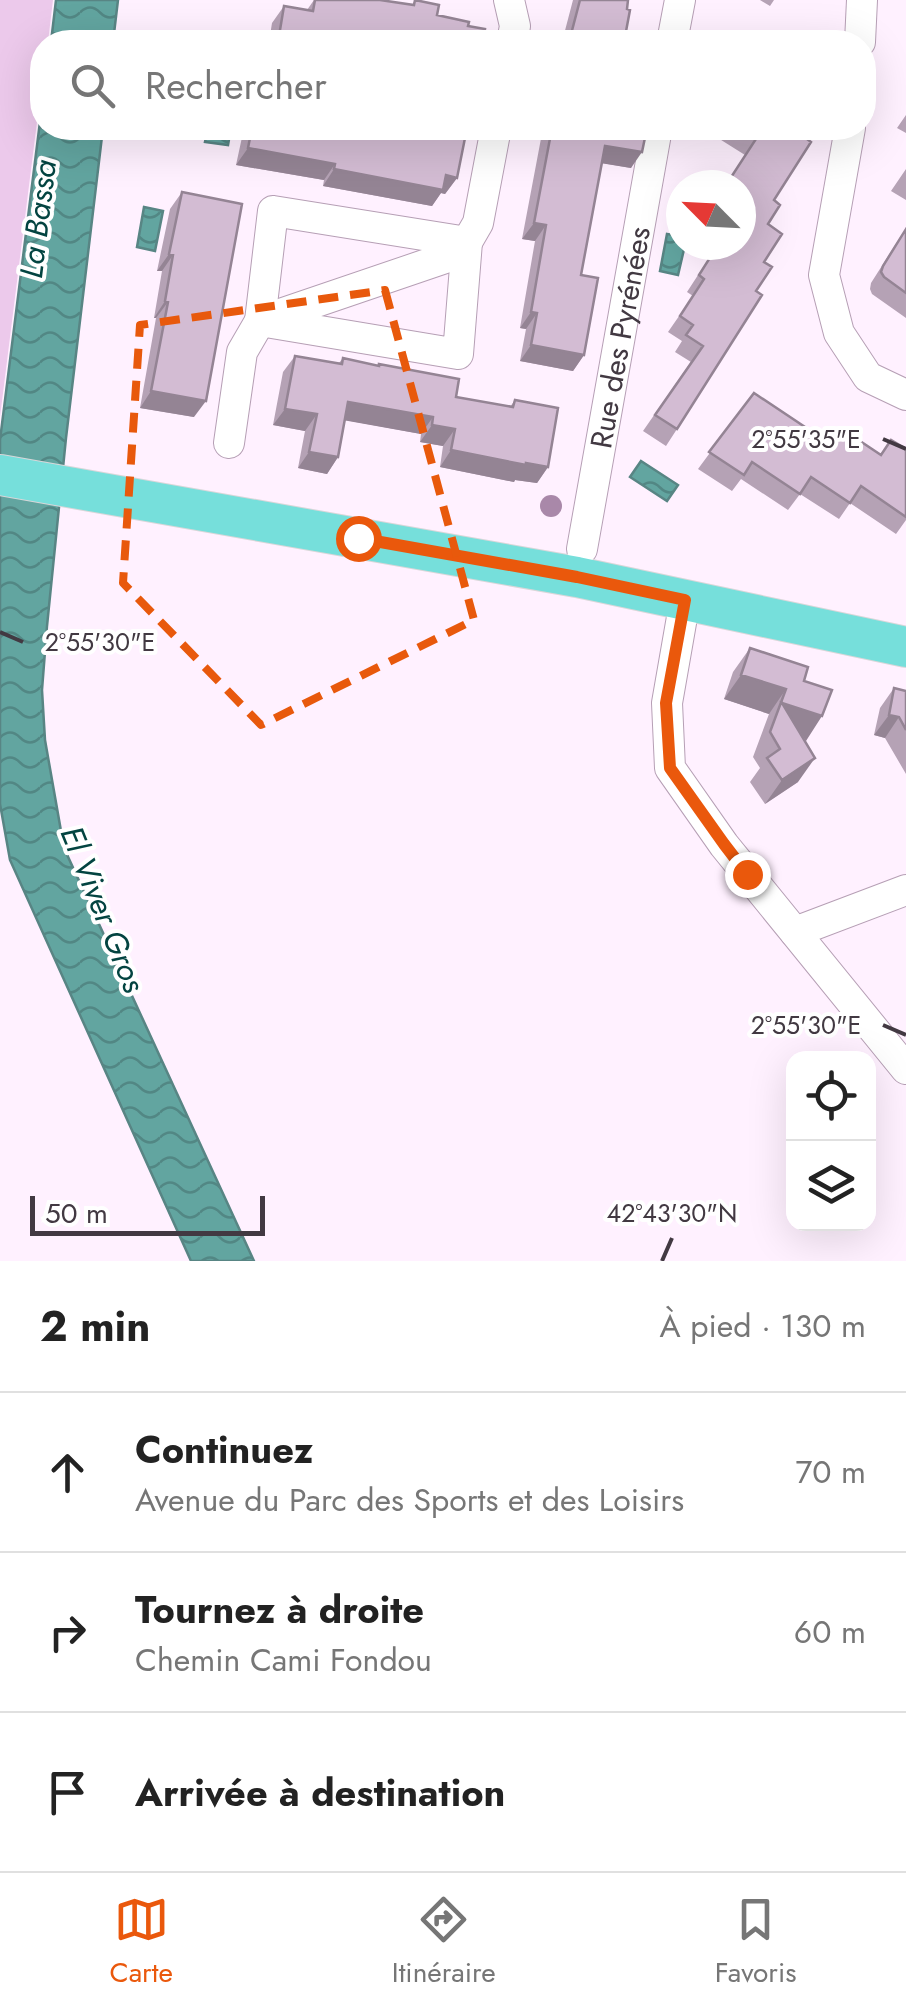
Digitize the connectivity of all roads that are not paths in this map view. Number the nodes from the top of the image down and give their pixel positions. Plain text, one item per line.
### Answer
1 (509, 0) edge
2 (680, 0) edge
3 (862, 0) edge
4 (514, 30) edge
5 (674, 30) edge
6 (861, 30) edge
7 (494, 140) edge
8 (655, 140) edge
9 (848, 140) edge
10 (467, 242) junction
11 (260, 321) junction
12 (906, 395) edge
13 (229, 443) dead end
14 (0, 476) edge
15 (582, 548) dead end
16 (685, 600) junction
17 (906, 647) edge
18 (906, 890) edge
19 (794, 932) junction
20 (906, 1068) edge

1 - 4 street
2 - 5 street
3 - 6 street
7 - 10 street
8 - 15 street, Rue des Pyrénées
9 - 12 street
10 - 11 street
10 - 11 street
10 - 11 street
11 - 13 street
14 - 16 main road
16 - 17 main road
16 - 19 street
18 - 19 street
19 - 20 street

